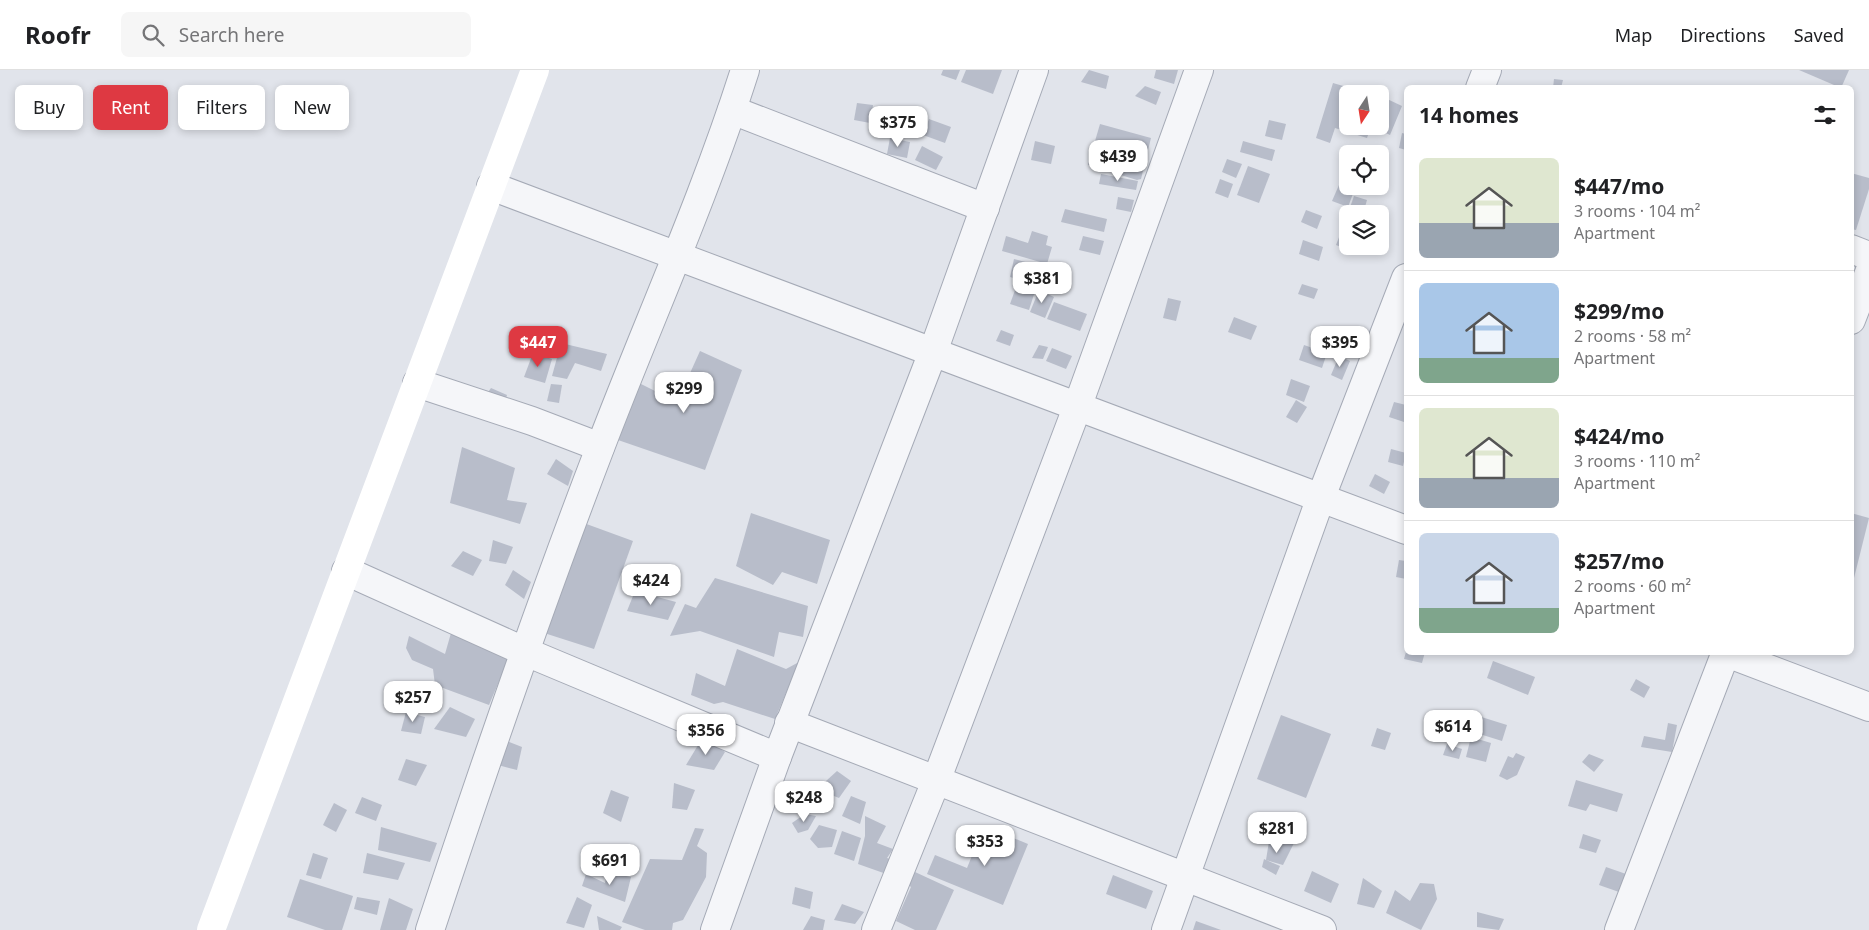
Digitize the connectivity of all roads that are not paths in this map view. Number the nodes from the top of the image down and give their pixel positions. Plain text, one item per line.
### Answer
1 (535, 70) edge
2 (745, 70) edge
3 (1034, 70) edge
4 (1199, 70) edge
5 (1487, 70) edge
6 (1481, 85) edge
7 (732, 110) junction
8 (491, 186) junction
9 (985, 208) junction
10 (1854, 250) edge
11 (677, 255) junction
12 (1869, 256) edge
13 (1869, 273) edge
14 (1404, 283) edge
15 (1854, 312) edge
16 (933, 352) junction
17 (417, 383) junction
18 (1078, 406) junction
19 (600, 447) junction
20 (1321, 497) junction
21 (1404, 529) edge
22 (346, 571) junction
23 (526, 652) junction
24 (1724, 655) edge
25 (1730, 655) edge
26 (1869, 707) edge
27 (789, 724) junction
28 (777, 757) junction
29 (936, 781) junction
30 (1185, 877) junction
31 (211, 930) edge
32 (430, 930) edge
33 (715, 930) edge
34 (876, 930) edge
35 (1166, 930) edge
36 (1322, 930) edge
37 (1619, 930) edge

1 - 8 street
2 - 7 street
3 - 9 street
4 - 18 street
5 - 6 street
7 - 9 street
7 - 11 street
8 - 11 street
8 - 17 street
9 - 16 street
10 - 12 street
11 - 16 street
11 - 19 street
13 - 15 street
14 - 20 street
16 - 18 street
16 - 27 street
17 - 19 street
17 - 22 street
18 - 20 street
18 - 29 street
19 - 23 street
20 - 21 street
20 - 30 street
22 - 23 street
22 - 31 street
23 - 28 street
23 - 32 street
24 - 37 street
25 - 26 street
27 - 28 street
27 - 29 street
28 - 33 street
29 - 30 street
29 - 34 street
30 - 35 street
30 - 36 street

